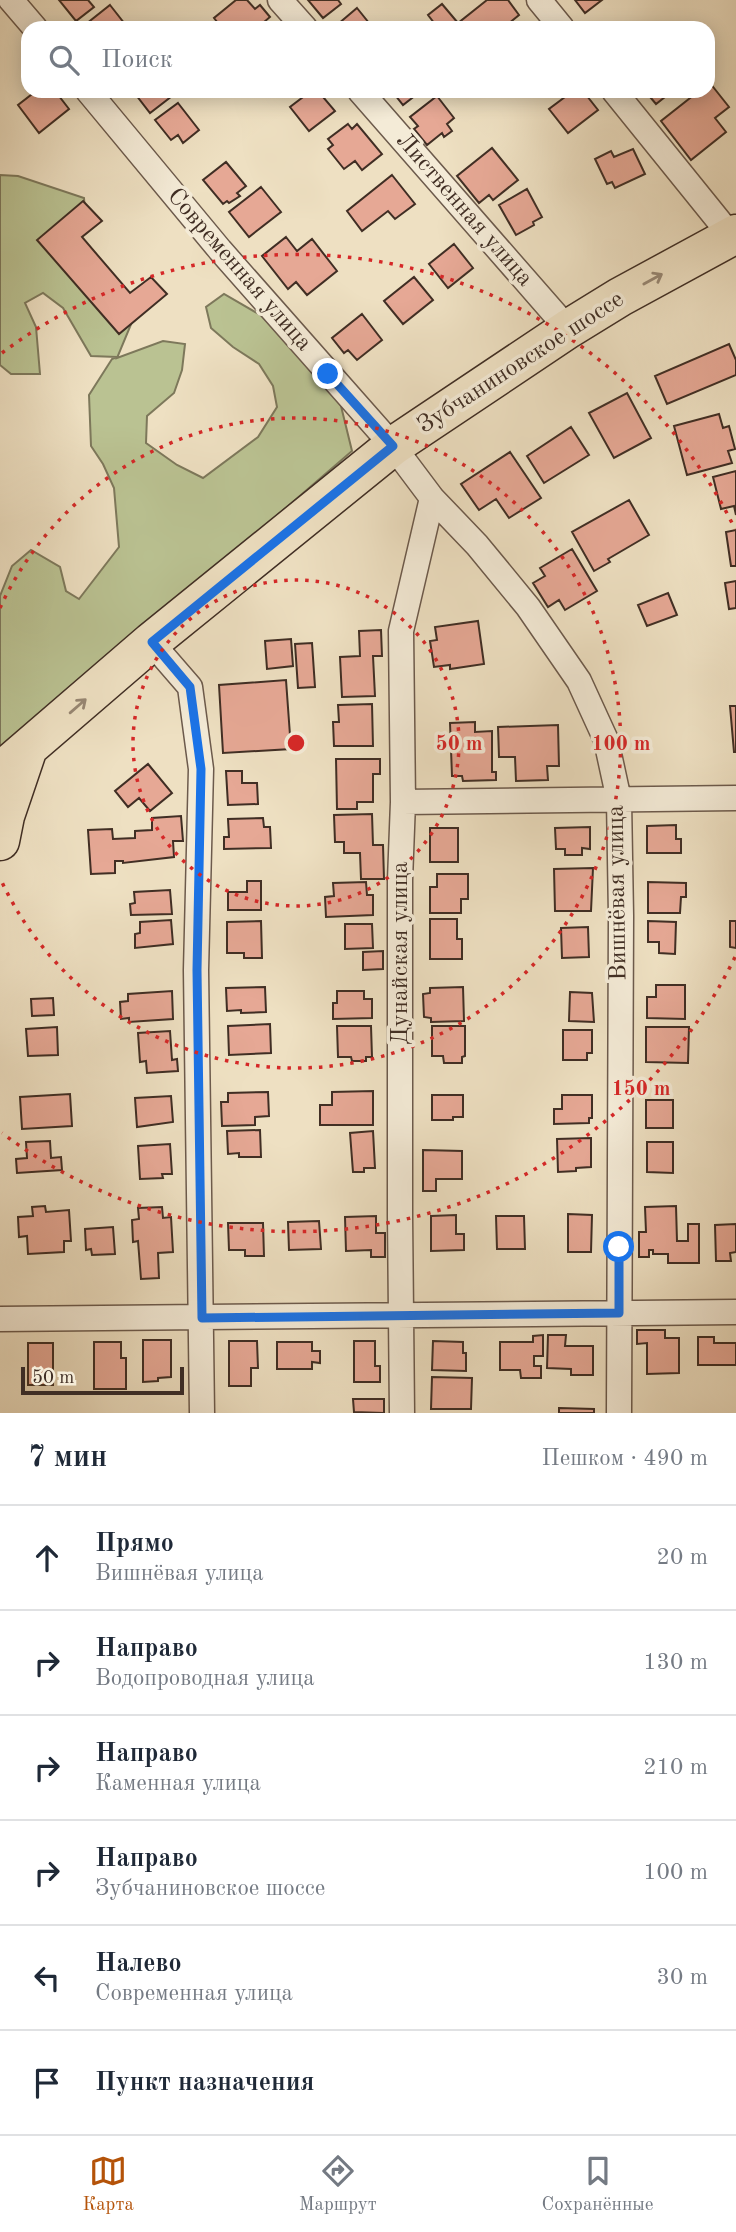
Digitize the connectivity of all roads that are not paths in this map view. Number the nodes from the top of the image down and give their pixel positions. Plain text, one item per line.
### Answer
1 (11, 0) edge
2 (281, 0) edge
3 (540, 0) edge
4 (29, 21) edge
5 (299, 21) edge
6 (556, 21) edge
7 (94, 98) edge
8 (366, 98) edge
9 (620, 98) edge
10 (735, 238) edge
11 (568, 329) junction
12 (393, 446) junction
13 (432, 498) junction
14 (152, 642) junction
15 (13, 761) edge
16 (736, 798) edge
17 (619, 800) junction
18 (403, 802) junction
19 (0, 841) edge
20 (736, 1312) edge
21 (619, 1313) junction
22 (400, 1315) junction
23 (202, 1318) junction
24 (0, 1319) edge
25 (202, 1413) edge
26 (402, 1413) edge
27 (619, 1413) edge

1 - 4 street
2 - 5 street
3 - 6 street
7 - 12 street, Современная улица
8 - 11 street, Лиственная улица
9 - 10 street
11 -> 10 main road, Зубчаниновское шоссе
11 - 12 main road, Зубчаниновское шоссе
12 - 13 street, Вишнёвая улица
12 - 14 main road, Зубчаниновское шоссе
13 - 17 street, Вишнёвая улица
13 - 18 street, Дунайская улица
15 -> 14 main road, Зубчаниновское шоссе
14 - 23 street
15 - 19 main road, Зубчаниновское шоссе
16 - 17 street
17 - 18 street
17 - 21 street, Вишнёвая улица
18 - 22 street, Дунайская улица
20 - 21 street
21 - 22 street
21 - 27 street, Вишнёвая улица
22 - 23 street
22 - 26 street, Дунайская улица
23 - 24 street
23 - 25 street

